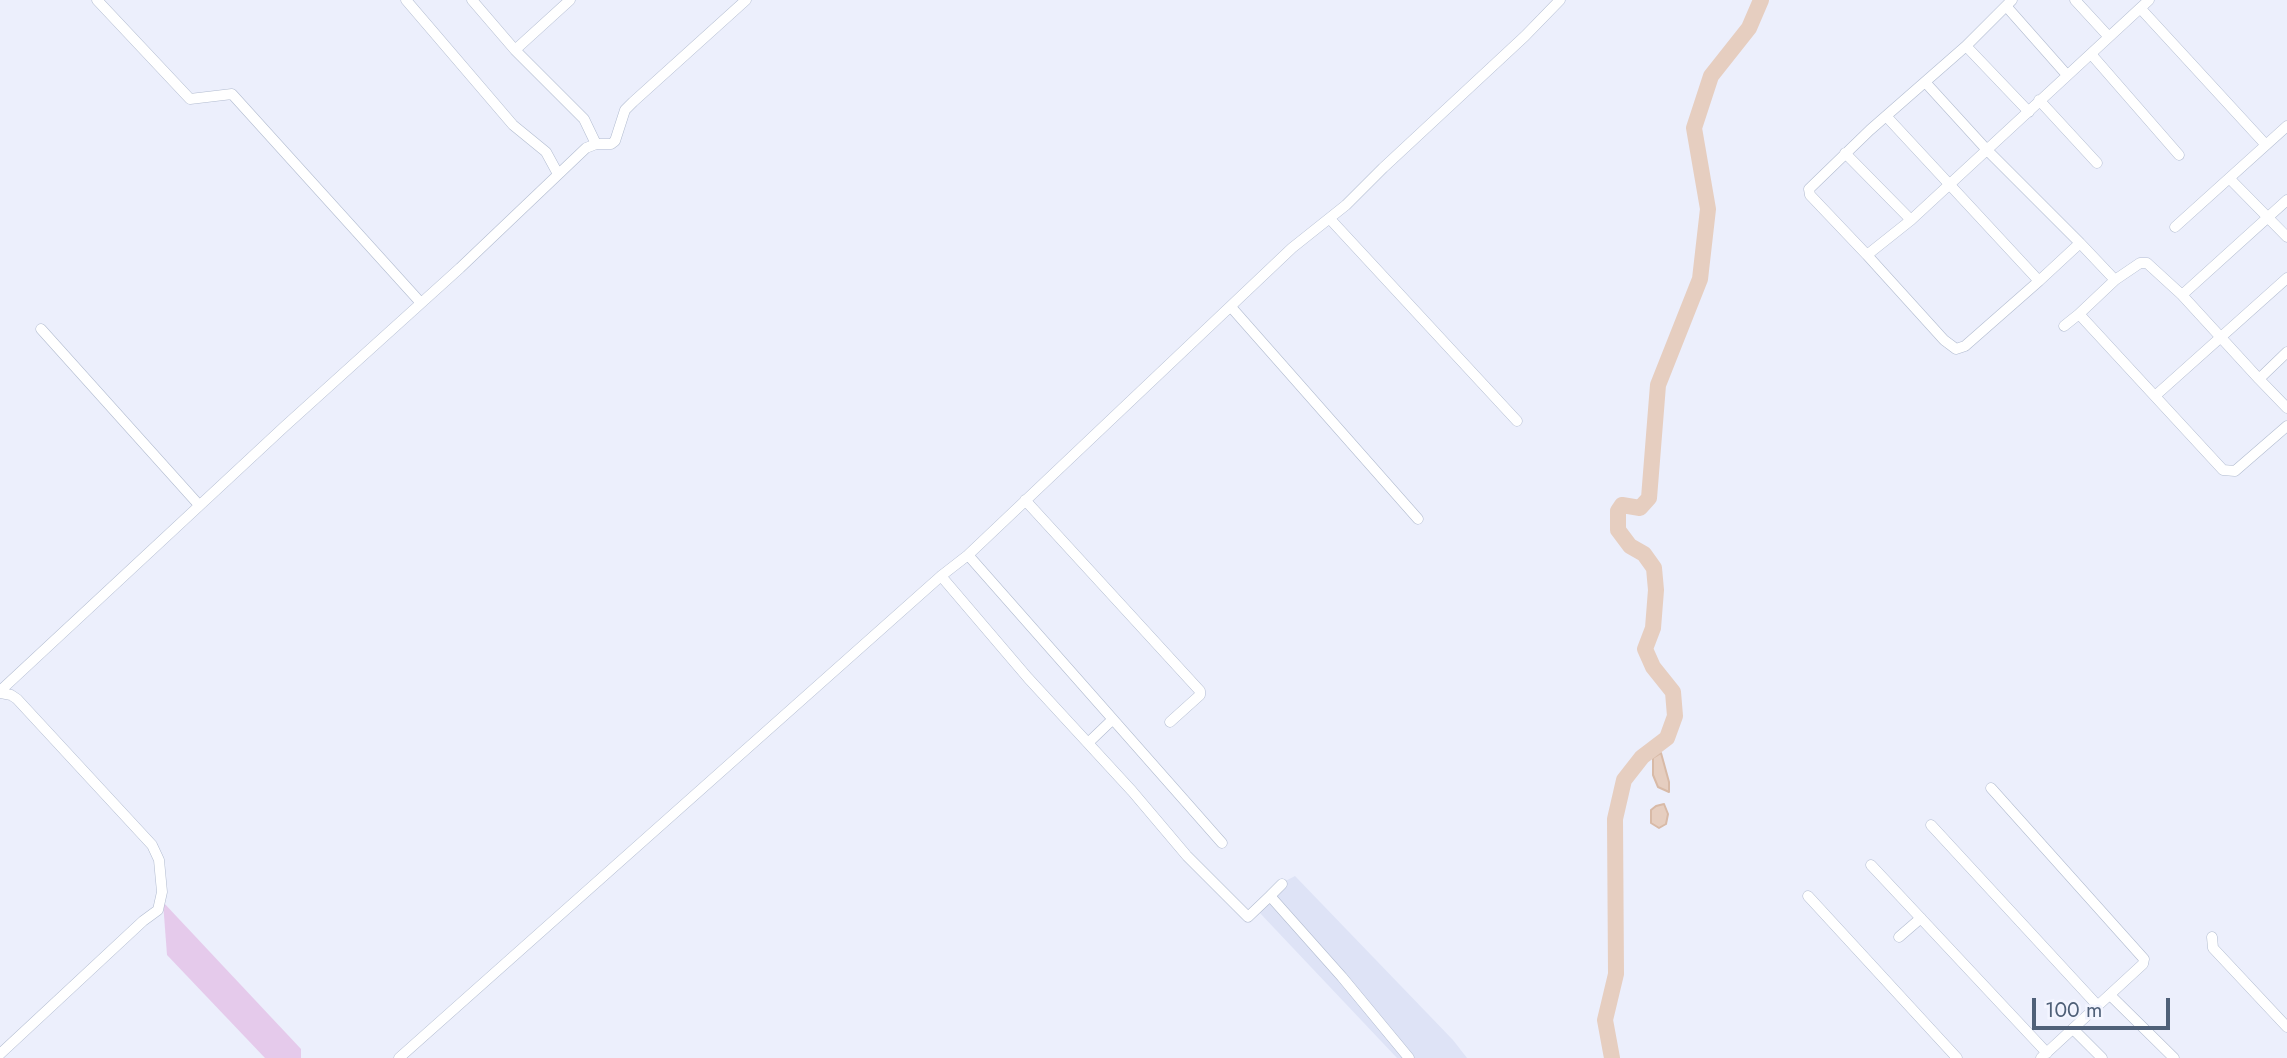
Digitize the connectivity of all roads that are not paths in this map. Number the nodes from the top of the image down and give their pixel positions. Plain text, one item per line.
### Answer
1 (97, 0) edge
2 (405, 0) edge
3 (472, 0) edge
4 (570, 0) edge
5 (746, 0) edge
6 (1560, 0) edge
7 (2075, 0) edge
8 (2149, 0) edge
9 (2009, 3) edge
10 (2141, 9) junction
11 (2109, 37) junction
12 (1966, 46) junction
13 (515, 50) junction
14 (2091, 54) junction
15 (2067, 75) junction
16 (1925, 82) junction
17 (2039, 100) junction
18 (2029, 112) junction
19 (1886, 116) junction
20 (2287, 126) edge
21 (596, 144) junction
22 (2266, 145) junction
23 (1987, 150) junction
24 (1845, 153) junction
25 (2179, 156) dead end
26 (2097, 163) dead end
27 (558, 174) junction
28 (2230, 179) junction
29 (1950, 184) junction
30 (2287, 200) edge
31 (2268, 218) junction
32 (1330, 219) junction
33 (1911, 220) junction
34 (2175, 227) dead end
35 (2287, 237) edge
36 (2080, 243) junction
37 (1867, 255) junction
38 (2287, 278) edge
39 (2115, 280) junction
40 (2039, 281) junction
41 (2182, 295) junction
42 (421, 303) junction
43 (1231, 307) junction
44 (2079, 314) junction
45 (2064, 326) dead end
46 (41, 329) dead end
47 (2220, 337) junction
48 (2287, 352) edge
49 (2259, 379) junction
50 (2155, 396) junction
51 (2287, 408) edge
52 (1517, 421) dead end
53 (2287, 426) edge
54 (1025, 500) junction
55 (199, 505) junction
56 (1418, 519) dead end
57 (968, 555) junction
58 (941, 576) junction
59 (0, 692) edge
60 (1112, 720) junction
61 (1170, 722) dead end
62 (1088, 743) junction
63 (1991, 788) dead end
64 (1931, 825) dead end
65 (1222, 843) dead end
66 (1871, 865) dead end
67 (1282, 884) dead end
68 (1270, 896) junction
69 (1808, 896) dead end
70 (1921, 918) junction
71 (1899, 937) dead end
72 (2212, 937) dead end
73 (2110, 995) junction
74 (2098, 1006) junction
75 (2287, 1027) edge
76 (2073, 1029) junction
77 (0, 1054) edge
78 (2044, 1055) edge
79 (399, 1058) edge
80 (1409, 1058) edge
81 (1957, 1058) edge
82 (2102, 1058) edge
83 (2174, 1058) edge

1 - 42 street
2 - 27 street
3 - 13 street
4 - 13 street
5 - 21 street
6 - 32 street
7 - 11 street
8 - 10 street
9 - 12 street
9 - 15 street
10 - 11 street
10 - 22 street
11 - 14 street
12 - 16 street
12 - 18 street
13 - 21 street
14 - 15 street
14 - 25 street
15 - 17 street
16 - 19 street
16 - 23 street
17 - 18 street
17 - 26 street
18 - 23 street
19 - 24 street
19 - 29 street
20 - 22 street
21 - 27 street
22 - 28 street
23 - 29 street
23 - 36 street
24 - 33 street
24 - 37 street
27 - 42 street
28 - 31 street
28 - 34 street
29 - 33 street
29 - 40 street
30 - 31 street
31 - 35 street
31 - 41 street
32 - 43 street
32 - 52 street
33 - 37 street
36 - 39 street
36 - 40 street
37 - 40 street
38 - 47 street
39 - 41 street
39 - 44 street
41 - 47 street
42 - 55 street
43 - 54 street
43 - 56 street
44 - 45 street
44 - 50 street
46 - 55 street
47 - 49 street
47 - 50 street
48 - 49 street
49 - 51 street
50 - 53 street
54 - 57 street
54 - 61 street
55 - 59 street
57 - 58 street
57 - 60 street
58 - 62 street
58 - 79 street
59 - 77 street
60 - 62 street
60 - 65 street
62 - 68 street
63 - 73 street
64 - 74 street
66 - 70 street
67 - 68 street
68 - 80 street
69 - 81 street
70 - 71 street
70 - 78 street
72 - 75 street
73 - 74 street
73 - 83 street
74 - 76 street
76 - 78 street
76 - 82 street

